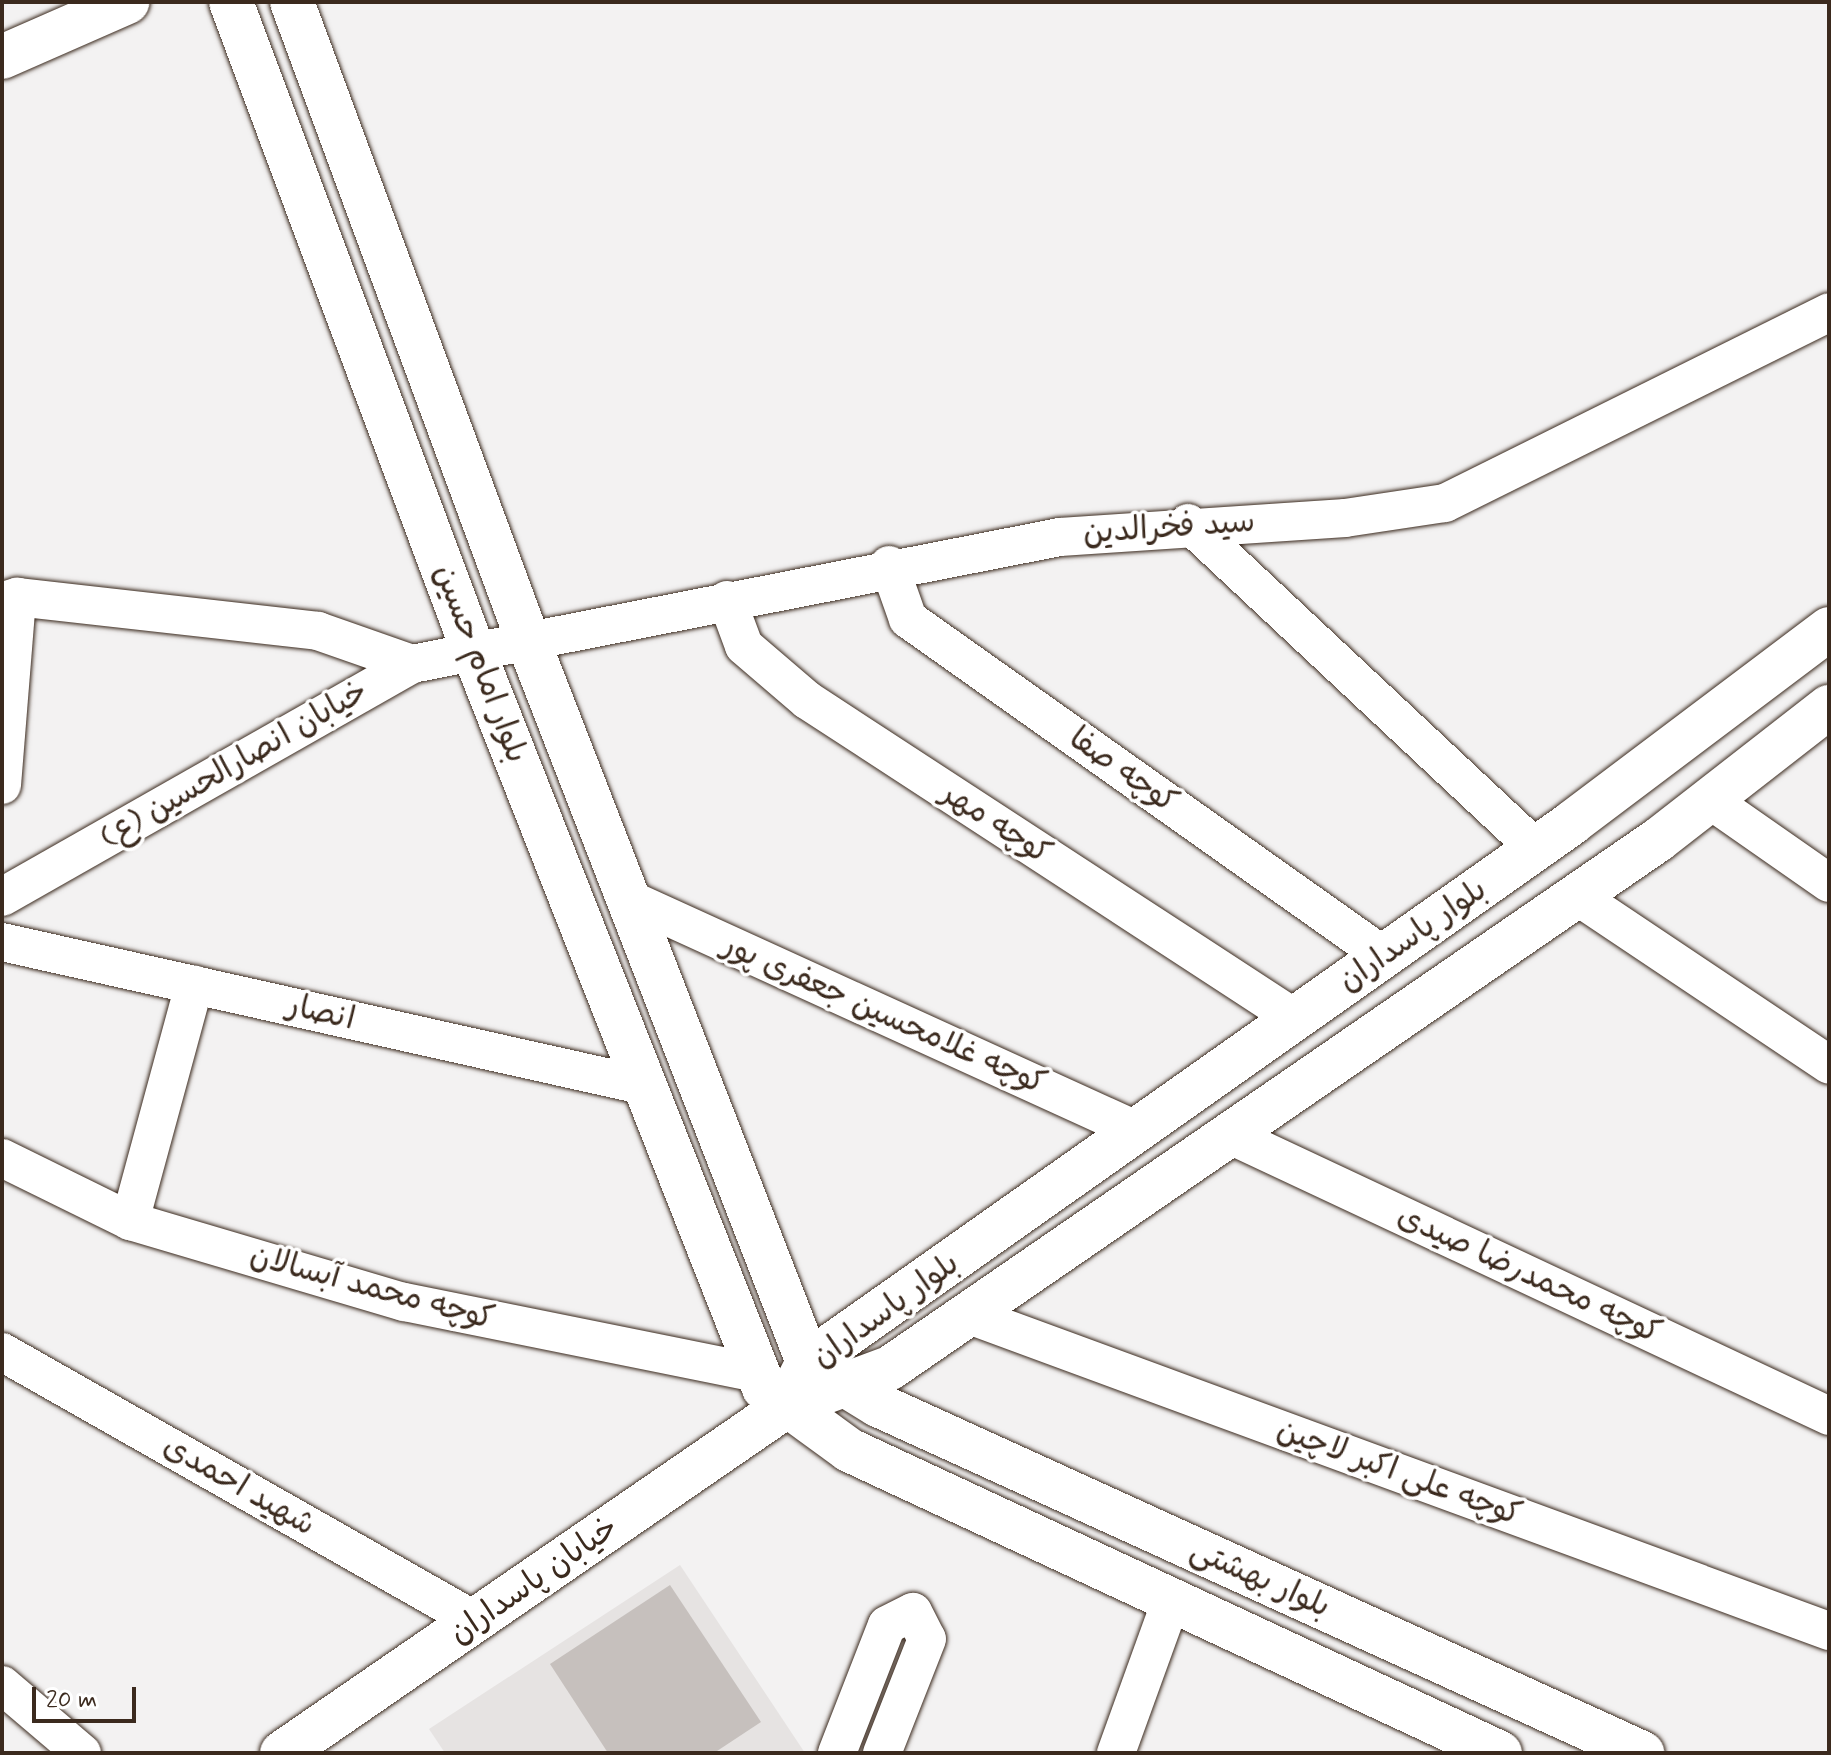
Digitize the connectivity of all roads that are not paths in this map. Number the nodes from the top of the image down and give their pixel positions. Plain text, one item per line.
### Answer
1 (127, 2) edge
2 (231, 2) edge
3 (292, 2) edge
4 (306, 43) junction
5 (2, 57) edge
6 (252, 62) junction
7 (1829, 312) edge
8 (481, 513) junction
9 (1188, 523) junction
10 (430, 533) junction
11 (889, 565) junction
12 (9, 599) edge
13 (727, 600) junction
14 (1829, 629) edge
15 (527, 638) junction
16 (473, 650) junction
17 (412, 664) junction
18 (552, 703) junction
19 (1829, 707) edge
20 (501, 720) junction
21 (2, 785) edge
22 (1710, 800) junction
23 (1572, 823) junction
24 (1536, 849) junction
25 (1829, 883) edge
26 (1486, 884) junction
27 (1593, 884) junction
28 (2, 897) edge
29 (629, 899) junction
30 (1528, 929) junction
31 (2, 942) edge
32 (1384, 956) junction
33 (194, 985) junction
34 (1296, 1019) junction
35 (1829, 1065) edge
36 (641, 1085) junction
37 (1138, 1131) junction
38 (1230, 1135) junction
39 (2, 1158) edge
40 (130, 1221) junction
41 (787, 1308) junction
42 (969, 1315) junction
43 (733, 1324) junction
44 (857, 1331) junction
45 (2, 1352) edge
46 (808, 1362) junction
47 (756, 1373) junction
48 (889, 1386) junction
49 (785, 1407) junction
50 (1829, 1416) edge
51 (849, 1450) junction
52 (1170, 1604) junction
53 (476, 1621) junction
54 (1829, 1631) edge
55 (2, 1685) edge
56 (82, 1753) edge
57 (282, 1753) edge
58 (837, 1753) edge
59 (882, 1753) edge
60 (1116, 1753) edge
61 (1500, 1753) edge
62 (1642, 1753) edge

1 - 5 main road
2 - 6 main road, بلوار امام حسین
3 - 4 main road, بلوار امام حسین
4 - 6 main road
4 - 8 main road, بلوار امام حسین
6 - 10 main road, بلوار امام حسین
7 - 9 street, سید فخرالدین
8 - 10 main road
8 - 15 main road, بلوار امام حسین
9 - 11 street, سید فخرالدین
9 - 24 street
10 - 16 main road, بلوار امام حسین
11 - 13 street, سید فخرالدین
11 - 32 street, کوچه صفا
12 - 17 street
12 - 21 street
13 - 15 street, سید فخرالدین
13 - 34 street, کوچه مهر
14 - 23 main road, بلوار پاسداران
15 - 16 street, سید فخرالدین
15 - 18 main road, بلوار امام حسین
16 - 17 street, خیابان انصارالحسین (ع)
16 - 20 main road, بلوار امام حسین
17 - 28 street, خیابان انصارالحسین (ع)
18 - 20 main road
18 - 29 main road, بلوار امام حسین
19 - 22 main road, بلوار پاسداران
20 - 36 main road, بلوار امام حسین
22 - 25 street
22 - 27 main road, بلوار پاسداران
23 - 24 main road, بلوار پاسداران
23 - 27 main road
24 - 26 main road, بلوار پاسداران
26 - 30 main road
26 - 32 main road, بلوار پاسداران
27 - 30 main road, بلوار پاسداران
27 - 35 street
29 - 37 street, کوچه غلامحسین جعفری پور
29 - 41 main road, بلوار امام حسین
30 - 38 main road, بلوار پاسداران
31 - 33 street, انصار
32 - 34 main road, بلوار پاسداران
33 - 36 street, انصار
33 - 40 street
34 - 37 main road, بلوار پاسداران
36 - 43 main road, بلوار امام حسین
37 - 44 main road, بلوار پاسداران
38 - 42 main road, بلوار پاسداران
38 - 50 street, کوچه محمدرضا صیدی
39 - 40 street, کوچه محمد آبسالان
40 - 47 street, کوچه محمد آبسالان
41 - 43 main road
41 - 46 main road, بلوار امام حسین
42 - 48 main road, بلوار پاسداران
42 - 54 street, کوچه علی اکبر لاچین
43 - 47 main road, بلوار امام حسین
44 - 46 main road, بلوار پاسداران
44 - 48 main road
45 - 53 street, شهید احمدی
46 - 48 main road
46 - 49 main road, بلوار پاسداران
47 - 49 main road, بلوار امام حسین
48 - 49 main road, بلوار پاسداران
48 - 51 main road
48 - 62 main road, بلوار بهشتی
49 - 51 main road, بلوار بهشتی
49 - 53 main road, خیابان پاسداران
51 - 52 main road, بلوار بهشتی
52 - 60 street
52 - 61 main road, بلوار بهشتی
53 - 57 main road, خیابان پاسداران
55 - 56 street
58 - 59 street

